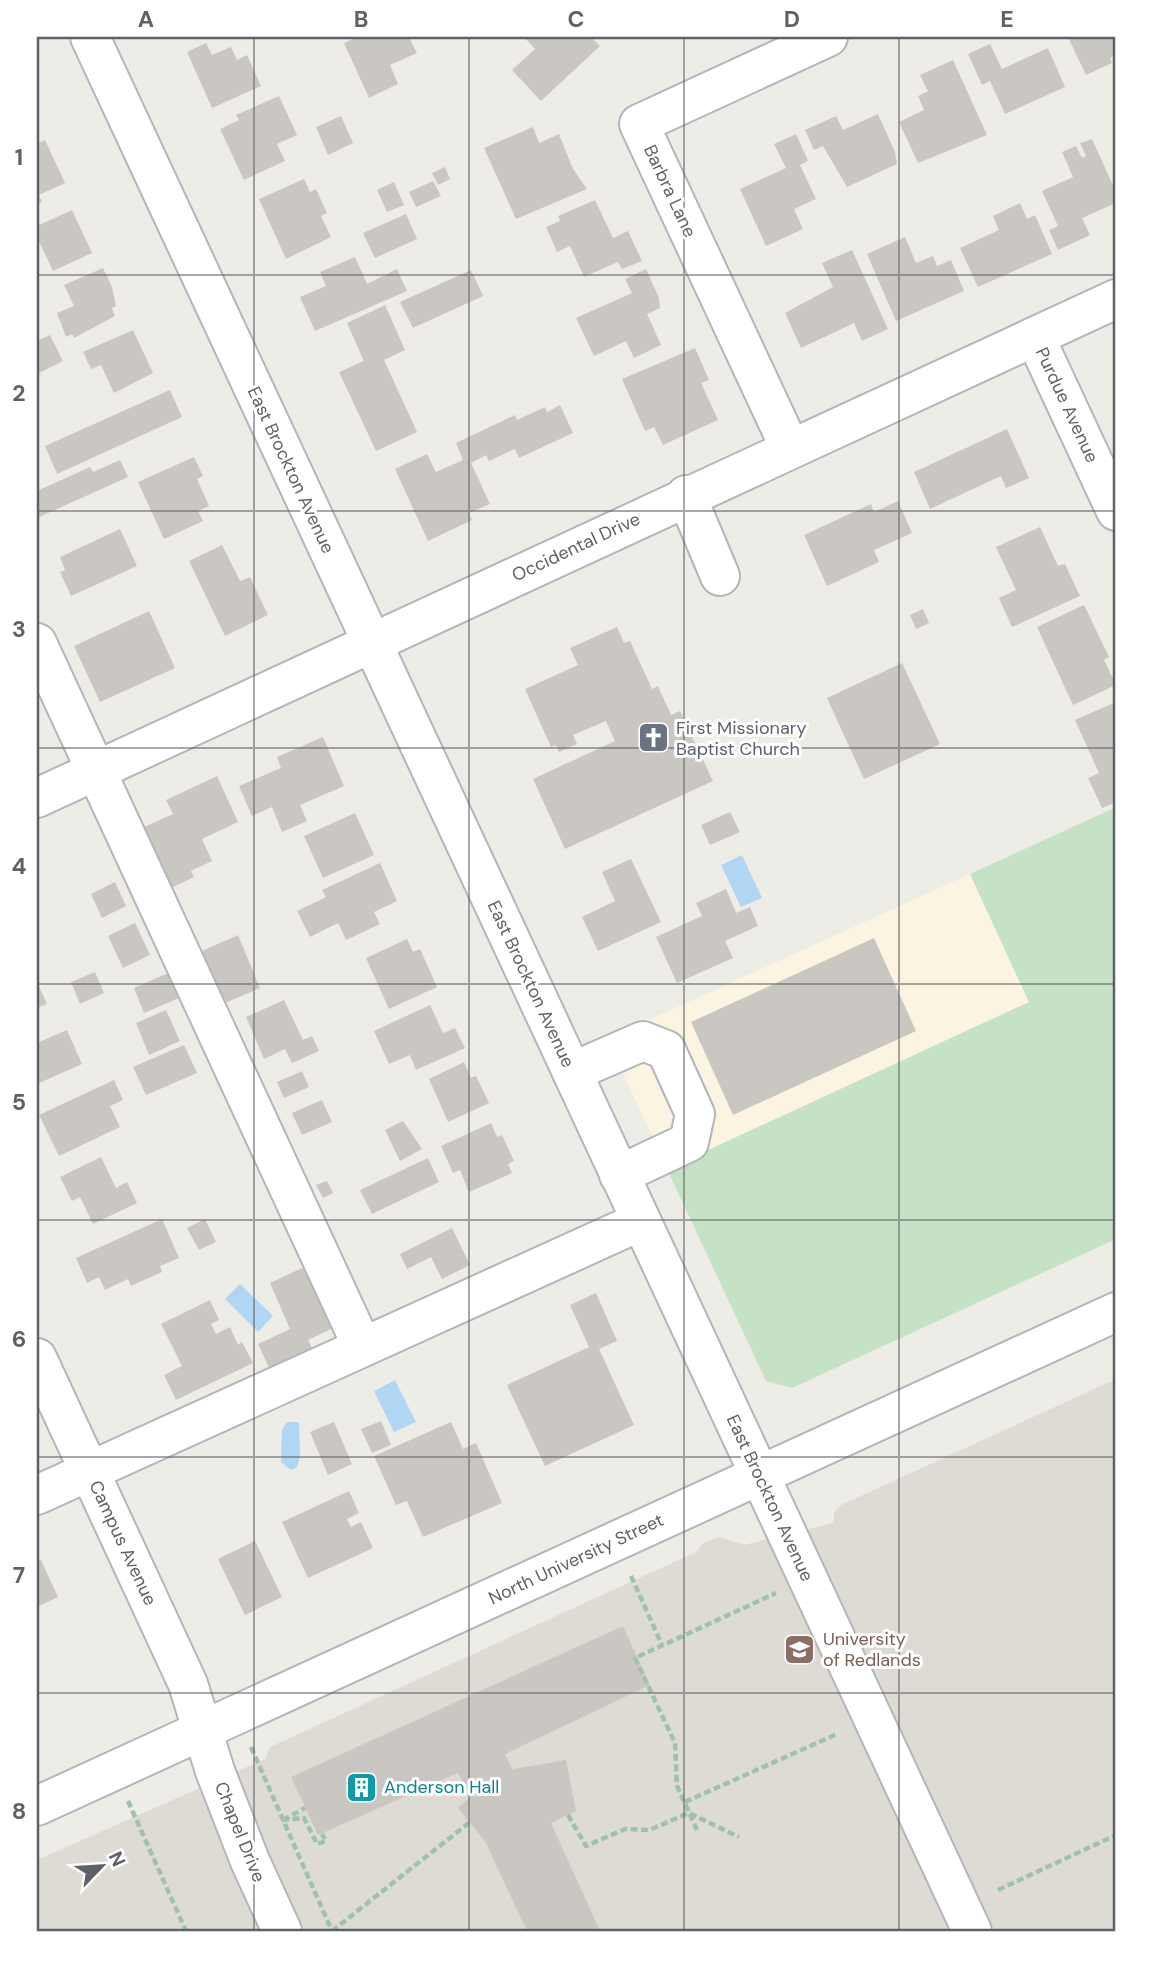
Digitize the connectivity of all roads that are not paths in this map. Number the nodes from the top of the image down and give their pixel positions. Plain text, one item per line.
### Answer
1 (828, 37) edge
2 (100, 40) edge
3 (1116, 299) edge
4 (1035, 337) junction
5 (790, 447) junction
6 (687, 495) junction
7 (1116, 512) edge
8 (720, 576) dead end
9 (37, 643) edge
10 (372, 644) junction
11 (96, 771) junction
12 (37, 797) edge
13 (572, 1072) junction
14 (619, 1175) junction
15 (641, 1221) junction
16 (1116, 1312) edge
17 (362, 1346) junction
18 (37, 1358) edge
19 (89, 1470) junction
20 (759, 1475) junction
21 (37, 1495) edge
22 (203, 1729) junction
23 (37, 1806) edge
24 (282, 1931) edge
25 (972, 1931) edge

1 - 5 street, Barbra Lane
2 - 10 street, East Brockton Avenue
3 - 4 street, Occidental Drive
4 - 5 street, Occidental Drive
4 - 7 street, Purdue Avenue
5 - 6 street, Occidental Drive
6 - 8 street
6 - 10 street, Occidental Drive
9 - 11 street
10 - 11 street, Occidental Drive
10 - 13 street, East Brockton Avenue
11 - 12 street, Occidental Drive
11 - 17 street
13 - 14 street, East Brockton Avenue
13 - 14 street
14 - 15 street, East Brockton Avenue
15 - 17 street
15 - 20 street, East Brockton Avenue
16 - 20 street, North University Street
17 - 19 street
18 - 19 street, Campus Avenue
19 - 21 street
19 - 22 street, Campus Avenue
20 - 22 street, North University Street
20 - 25 street, East Brockton Avenue
22 - 23 street, North University Street
22 - 24 street, Chapel Drive

